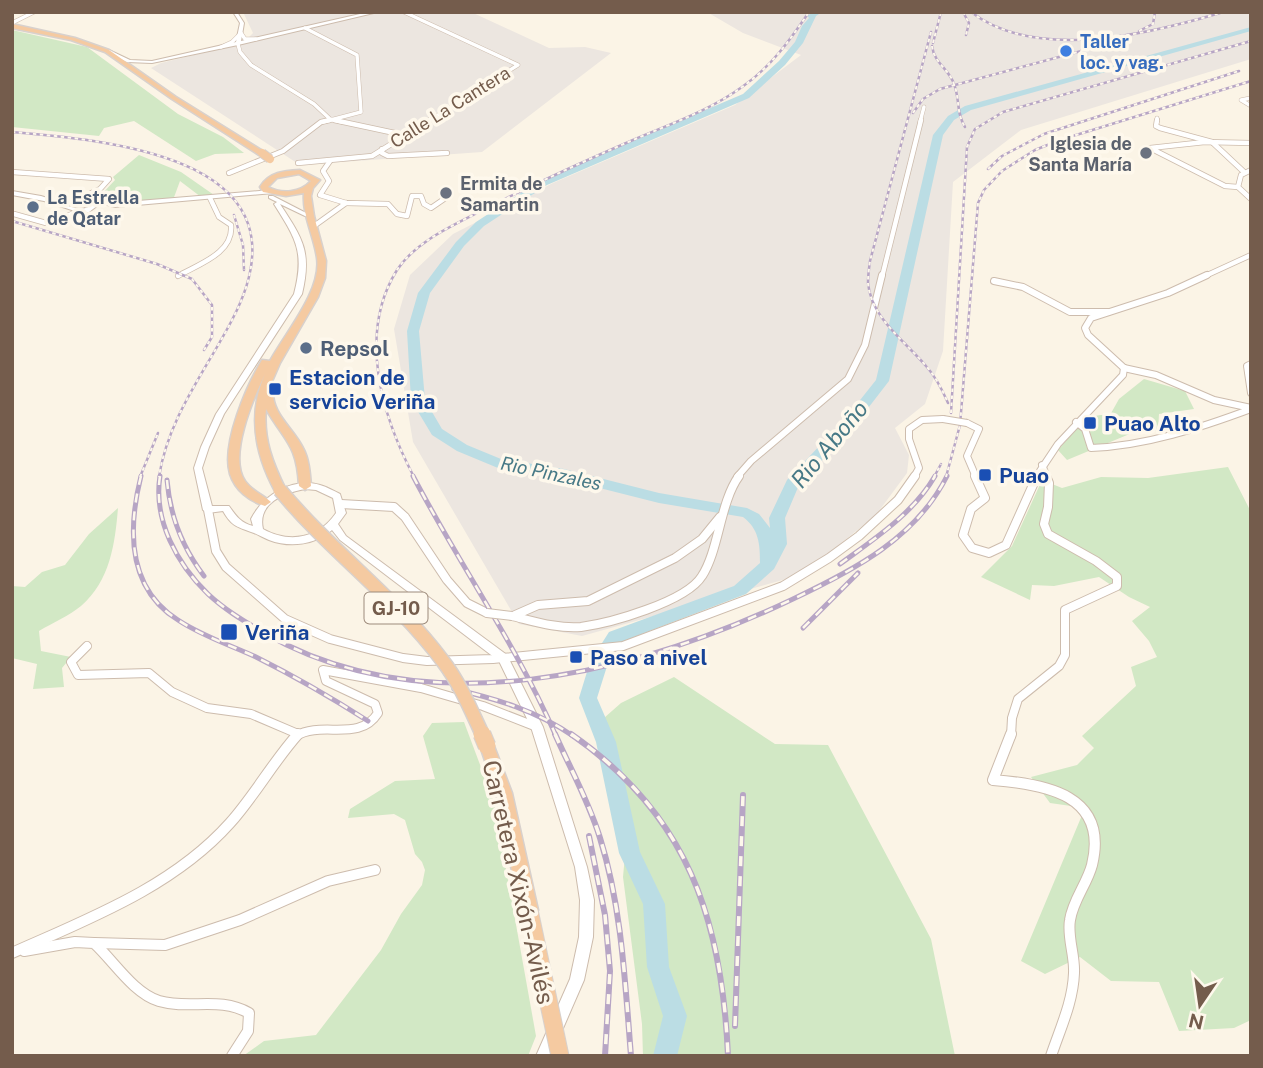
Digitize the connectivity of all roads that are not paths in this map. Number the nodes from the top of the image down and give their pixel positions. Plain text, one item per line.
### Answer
1 (33, 12) edge
2 (235, 12) edge
3 (376, 12) edge
4 (404, 12) edge
5 (13, 24) edge
6 (305, 28) junction
7 (241, 33) junction
8 (263, 38) junction
9 (238, 46) junction
10 (214, 49) junction
11 (107, 51) junction
12 (150, 64) junction
13 (131, 68) junction
14 (149, 80) junction
15 (1251, 98) edge
16 (1251, 106) edge
17 (924, 107) dead end
18 (1157, 118) dead end
19 (330, 119) junction
20 (405, 135) junction
21 (1212, 142) junction
22 (1251, 143) edge
23 (382, 149) junction
24 (447, 153) dead end
25 (272, 158) junction
26 (330, 161) junction
27 (299, 168) junction
28 (1251, 170) edge
29 (12, 172) edge
30 (1244, 172) junction
31 (229, 173) dead end
32 (273, 177) junction
33 (264, 184) junction
34 (1238, 187) junction
35 (309, 188) junction
36 (100, 189) junction
37 (12, 193) edge
38 (274, 193) junction
39 (243, 195) junction
40 (447, 197) dead end
41 (80, 198) junction
42 (210, 198) junction
43 (98, 199) junction
44 (1251, 199) edge
45 (51, 201) junction
46 (346, 203) junction
47 (277, 204) dead end
48 (114, 205) junction
49 (94, 207) junction
50 (64, 211) junction
51 (14, 214) dead end
52 (307, 215) junction
53 (314, 226) junction
54 (1251, 255) edge
55 (178, 276) dead end
56 (994, 281) dead end
57 (1108, 312) junction
58 (294, 328) junction
59 (285, 341) junction
60 (1251, 364) edge
61 (1124, 368) junction
62 (1251, 393) edge
63 (1251, 408) edge
64 (1076, 422) junction
65 (1042, 465) junction
66 (305, 486) junction
67 (265, 502) junction
68 (341, 508) junction
69 (208, 510) junction
70 (723, 513) junction
71 (256, 519) junction
72 (239, 524) junction
73 (333, 524) junction
74 (260, 531) junction
75 (314, 538) junction
76 (343, 538) junction
77 (512, 616) junction
78 (87, 646) dead end
79 (503, 657) junction
80 (537, 727) junction
81 (299, 734) junction
82 (374, 870) dead end
83 (94, 943) junction
84 (12, 953) edge
85 (232, 1056) edge
86 (543, 1056) edge
87 (560, 1056) edge
88 (1051, 1056) edge

1 - 5 street
2 - 7 street
3 - 6 street
4 - 20 street, Calle La Cantera
5 - 11 highway
6 - 8 street
6 - 19 street
7 - 8 street
7 - 9 street
7 - 10 street
8 - 9 street
9 - 10 street
9 - 19 street
10 - 12 street
11 - 12 street
11 - 13 highway
12 - 13 street
12 - 14 street
13 - 14 highway
14 - 25 highway, bridge
15 - 16 street
17 - 70 street
18 - 21 street
19 - 20 street
19 - 25 street
20 - 23 street, Calle La Cantera
21 - 22 street
21 - 30 street
21 - 34 street
23 - 24 street
23 - 26 street
25 - 27 highway
25 - 31 street
25 - 32 highway
26 - 27 street
26 - 46 street
27 - 32 highway
27 - 35 highway, GJ-10
28 - 30 street
29 - 36 street
30 - 34 street
32 - 33 highway
33 - 38 highway, GJ-10
33 - 39 street
34 - 44 street
35 - 38 highway
35 - 53 highway, GJ-10
36 - 41 street
36 - 43 street
37 - 45 street
38 - 39 street
38 - 52 highway, GJ-10
39 - 42 street
39 - 52 street
40 - 46 street
41 - 43 street
41 - 45 street
41 - 50 street
42 - 48 street
42 - 55 street
43 - 48 street
43 - 49 street
45 - 50 street
46 - 53 street
47 - 69 street
48 - 49 street
49 - 50 street
50 - 51 street
52 - 53 highway, GJ-10
53 - 58 highway, GJ-10
54 - 57 street
56 - 57 street
57 - 61 street
58 - 59 highway, GJ-10
58 - 66 highway
59 - 67 highway
59 - 87 highway, Carretera Xixón-Avilés / GJ-10, bridge
60 - 62 street
61 - 63 street
61 - 64 street
63 - 64 street
64 - 65 street
65 - 79 street, bridge
65 - 88 street
66 - 67 street
66 - 68 street
67 - 71 street
68 - 73 street
68 - 77 street, bridge
69 - 72 street
69 - 79 street
70 - 77 street
70 - 77 street
71 - 72 street
71 - 74 street
72 - 74 street
73 - 75 street
73 - 76 street
74 - 75 street
75 - 76 street
76 - 79 street
78 - 81 street
79 - 80 street
80 - 81 street
80 - 86 street
81 - 84 street
82 - 83 street
83 - 84 street
83 - 85 street

